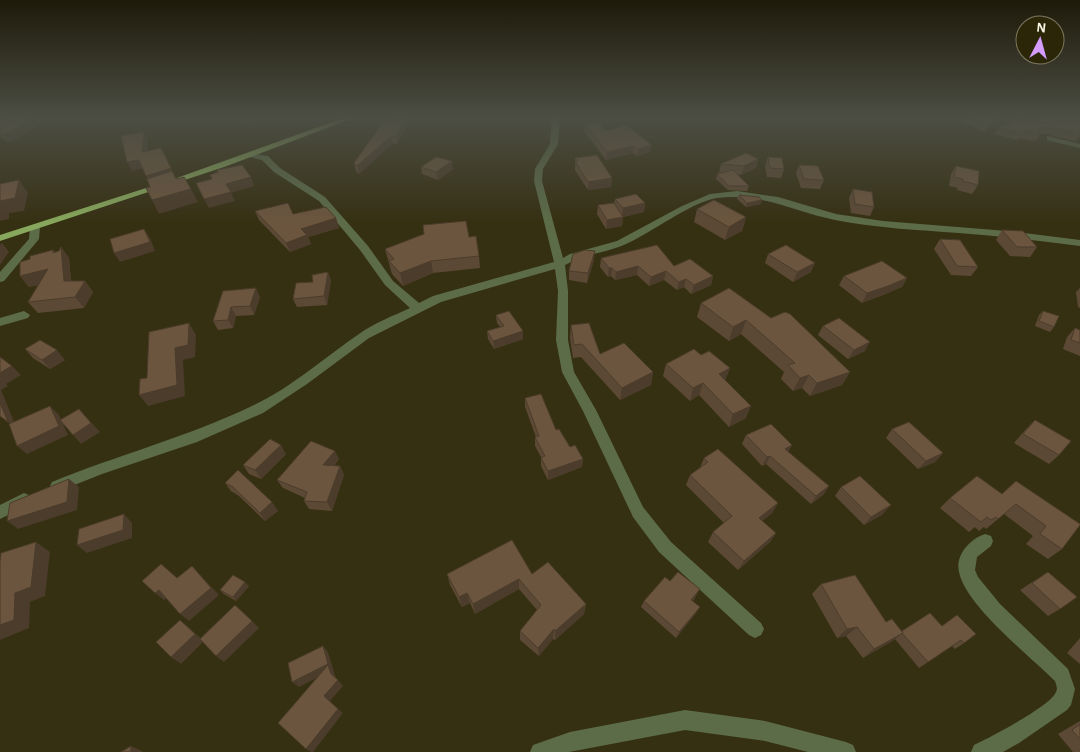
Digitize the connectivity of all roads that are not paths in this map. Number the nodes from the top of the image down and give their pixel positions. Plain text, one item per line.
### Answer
1 (260, 152) edge
2 (549, 152) edge
3 (253, 155) junction
4 (35, 227) junction
5 (0, 238) edge
6 (1080, 244) edge
7 (560, 264) junction
8 (0, 279) edge
9 (417, 308) junction
10 (24, 314) dead end
11 (0, 322) edge
12 (48, 489) edge
13 (32, 496) edge
14 (0, 512) edge
15 (986, 541) dead end
16 (755, 629) dead end
17 (540, 752) edge
18 (846, 752) edge
19 (981, 752) edge

1 - 3 main road
2 - 7 street
3 - 4 main road
3 - 9 street
4 - 5 main road
4 - 8 street
6 - 7 street
7 - 9 street
7 - 16 street
9 - 12 street
10 - 11 street
13 - 14 street
15 - 19 street
17 - 18 street

